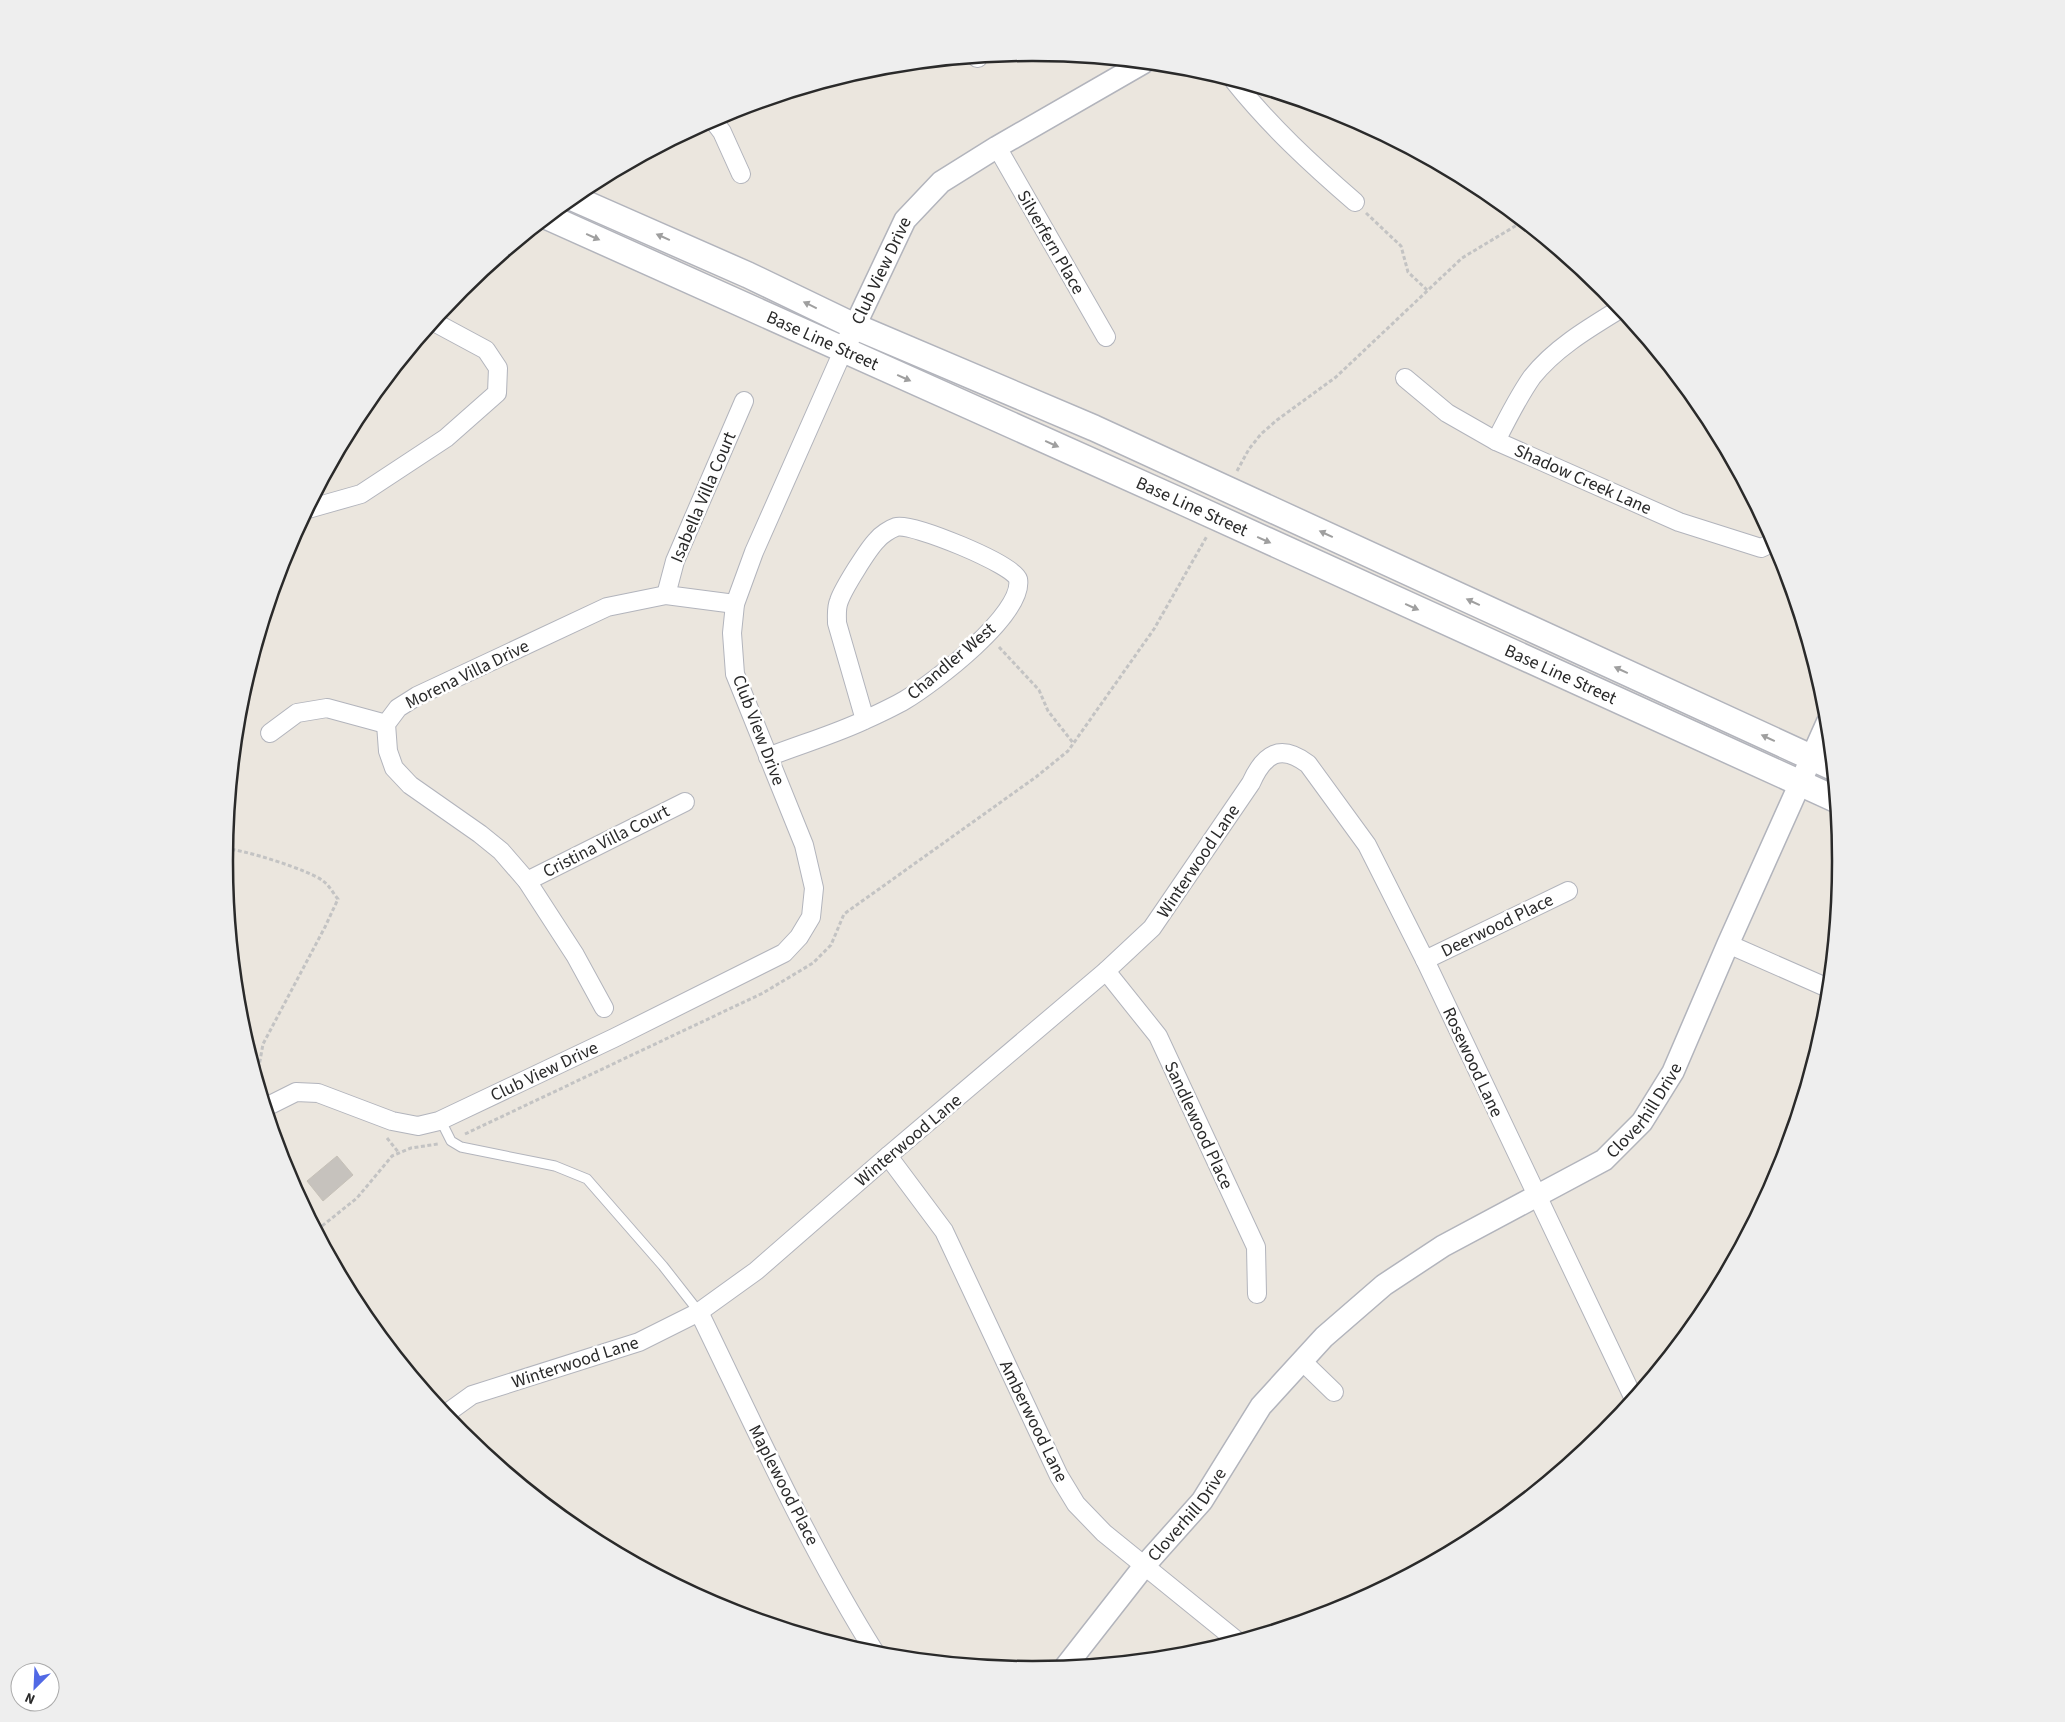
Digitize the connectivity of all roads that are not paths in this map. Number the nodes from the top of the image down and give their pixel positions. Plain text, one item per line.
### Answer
1 (1135, 68) edge
2 (1241, 90) edge
3 (717, 126) edge
4 (997, 147) junction
5 (741, 174) dead end
6 (581, 201) edge
7 (1355, 202) dead end
8 (554, 221) edge
9 (1614, 313) edge
10 (439, 325) edge
11 (854, 326) junction
12 (1106, 337) dead end
13 (843, 351) junction
14 (1405, 378) dead end
15 (744, 401) dead end
16 (1496, 441) junction
17 (315, 507) edge
18 (1767, 545) edge
19 (666, 595) junction
20 (735, 604) junction
21 (865, 720) junction
22 (386, 724) junction
23 (270, 733) dead end
24 (1282, 753) joint
25 (768, 757) junction
26 (1822, 762) edge
27 (1801, 784) junction
28 (1830, 797) edge
29 (685, 802) dead end
30 (527, 880) junction
31 (1568, 891) dead end
32 (1728, 944) junction
33 (1425, 960) junction
34 (1106, 971) junction
35 (1822, 985) edge
36 (604, 1008) dead end
37 (271, 1105) edge
38 (441, 1120) junction
39 (888, 1156) junction
40 (1537, 1196) junction
41 (1257, 1294) dead end
42 (699, 1312) junction
43 (1302, 1361) junction
44 (1334, 1392) dead end
45 (1630, 1392) edge
46 (451, 1410) edge
47 (1145, 1565) junction
48 (1230, 1635) edge
49 (869, 1643) edge
50 (1071, 1660) edge

1 - 4 street, Club View Drive
2 - 7 street
3 - 5 street
4 - 11 street, Club View Drive
4 - 12 street, Silverfern Place
11 -> 6 main road, Base Line Street
8 -> 13 main road, Base Line Street
9 - 16 street
10 - 17 street
11 - 13 street, Club View Drive
26 -> 11 main road, Base Line Street
13 - 20 street, Club View Drive
13 -> 27 main road, Base Line Street
14 - 16 street, Shadow Creek Lane
15 - 19 street, Isabella Villa Court
16 - 18 street, Shadow Creek Lane
19 - 20 street, Morena Villa Drive
19 - 22 street, Morena Villa Drive
20 - 25 street, Club View Drive
21 - 21 street, Chandler West
21 - 25 street, Chandler West
22 - 23 street
22 - 30 street
24 - 33 street, Rosewood Lane
24 - 34 street, Winterwood Lane
25 - 38 street, Club View Drive
26 - 27 street, Cloverhill Drive
27 - 28 main road, Base Line Street
27 - 32 street, Cloverhill Drive
29 - 30 street, Cristina Villa Court
30 - 36 street
31 - 33 street, Deerwood Place
32 - 35 street
32 - 40 street, Cloverhill Drive
33 - 40 street, Rosewood Lane
34 - 39 street, Winterwood Lane
34 - 41 street, Sandlewood Place
37 - 38 street, Club View Drive
38 - 42 lane
39 - 42 street, Winterwood Lane
39 - 47 street, Amberwood Lane
40 - 43 street, Cloverhill Drive
40 - 45 street, Rosewood Lane
42 - 46 street, Winterwood Lane
42 - 49 street, Maplewood Place
43 - 44 street
43 - 47 street, Cloverhill Drive
47 - 48 street, Amberwood Lane
47 - 50 street, Cloverhill Drive

